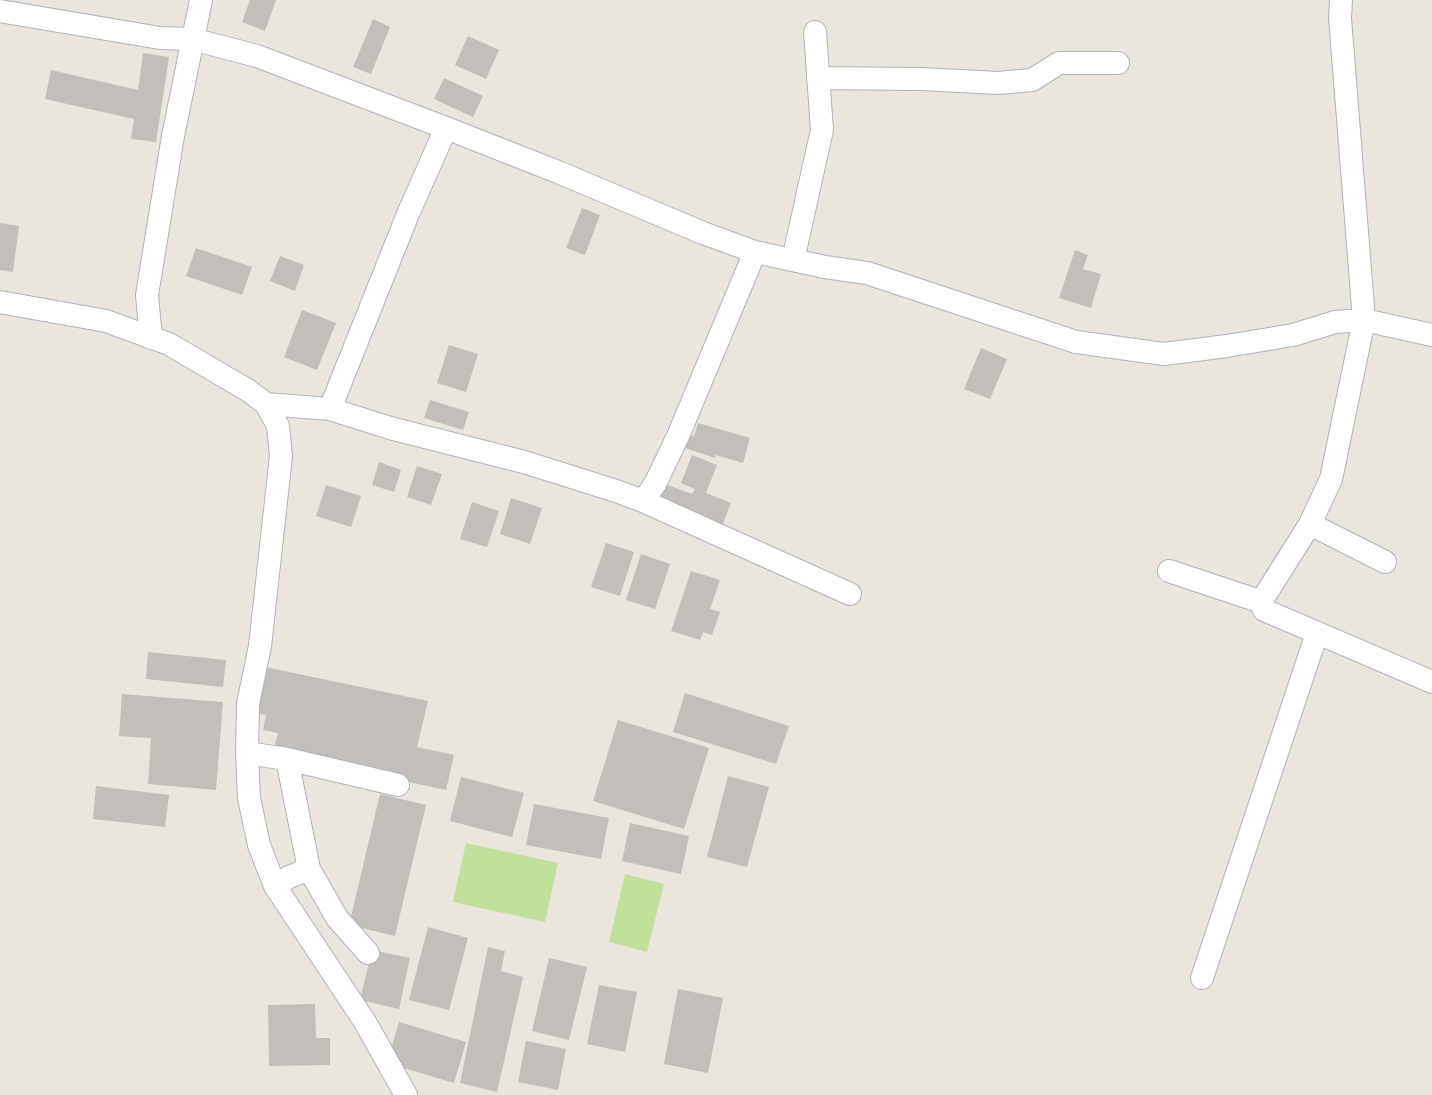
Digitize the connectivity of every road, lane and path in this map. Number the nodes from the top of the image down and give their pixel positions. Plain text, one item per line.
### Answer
1 (201, 0) edge
2 (1341, 0) edge
3 (0, 11) edge
4 (815, 32) dead end
5 (192, 39) junction
6 (1118, 63) dead end
7 (818, 78) junction
8 (446, 128) junction
9 (755, 252) junction
10 (794, 260) junction
11 (0, 302) edge
12 (1364, 320) junction
13 (1432, 335) edge
14 (151, 338) junction
15 (266, 404) junction
16 (330, 409) junction
17 (643, 502) junction
18 (1310, 524) junction
19 (1385, 562) dead end
20 (1169, 571) dead end
21 (850, 594) dead end
22 (1262, 602) junction
23 (1317, 633) junction
24 (1432, 682) edge
25 (247, 753) junction
26 (287, 759) junction
27 (398, 785) dead end
28 (309, 870) junction
29 (275, 886) junction
30 (368, 953) dead end
31 (1202, 978) dead end
32 (406, 1095) edge

1 - 5 street
2 - 12 street
3 - 5 street
4 - 7 street
5 - 8 street
5 - 14 street
6 - 7 street
7 - 10 street
8 - 9 street
8 - 16 street
9 - 10 street
9 - 17 street
10 - 12 street
11 - 14 street
12 - 13 street
12 - 18 street
14 - 15 street
15 - 16 street
15 - 25 street
16 - 17 street
17 - 21 street
18 - 19 street
18 - 22 street
20 - 22 street
22 - 23 street
23 - 24 street
23 - 31 street
25 - 26 street
25 - 29 street
26 - 27 street
26 - 28 street
28 - 29 street
28 - 30 street
29 - 32 street

